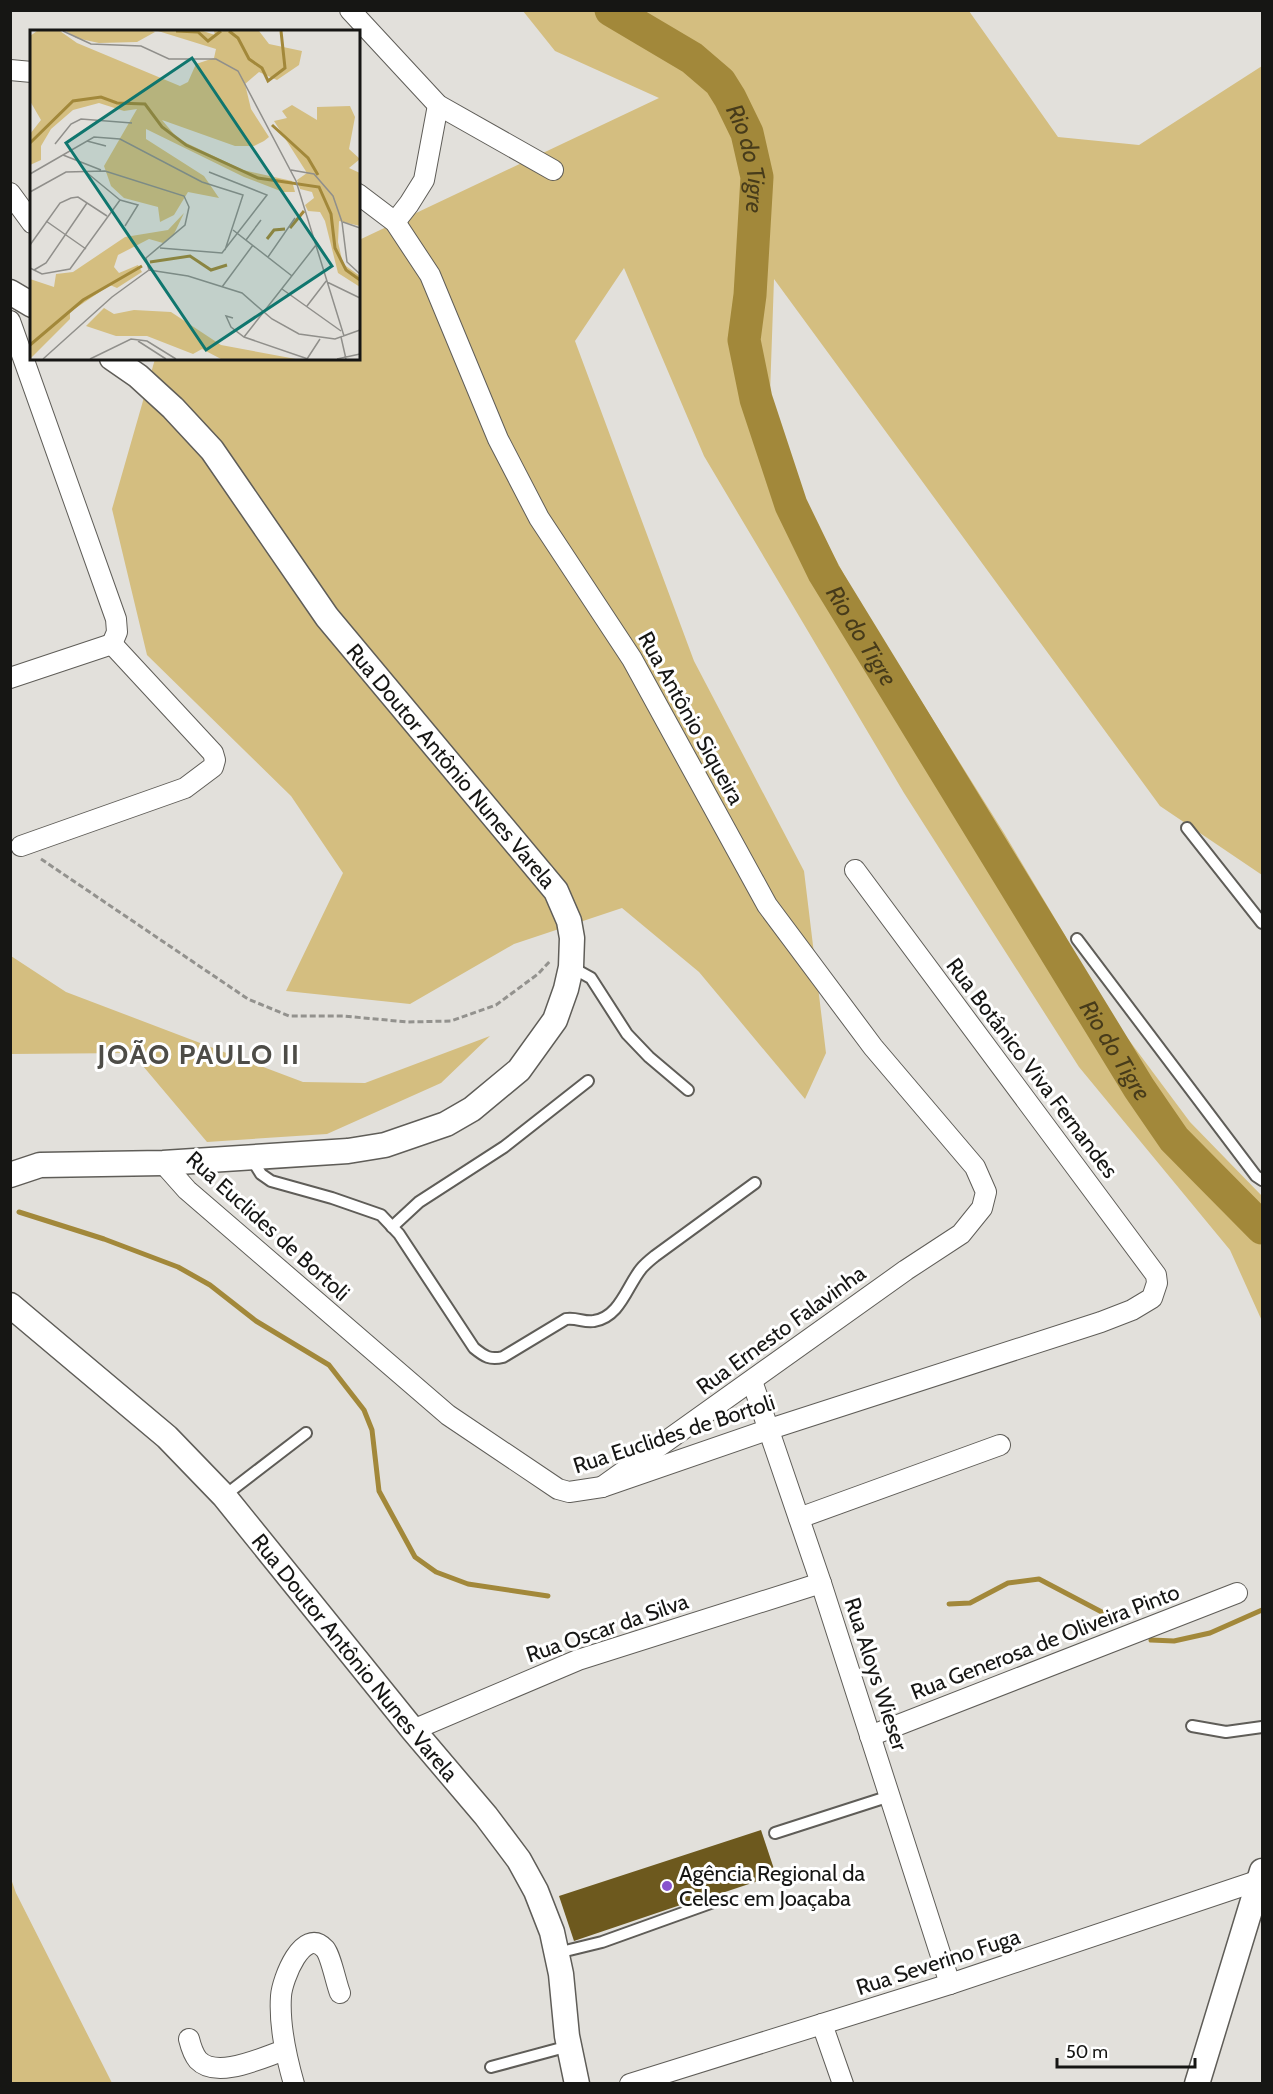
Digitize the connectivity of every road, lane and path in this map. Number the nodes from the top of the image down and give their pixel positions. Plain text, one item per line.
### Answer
1 (350, 10) edge
2 (10, 70) edge
3 (30, 72) edge
4 (438, 105) junction
5 (553, 170) dead end
6 (10, 193) edge
7 (360, 196) edge
8 (30, 220) edge
9 (395, 222) junction
10 (10, 292) edge
11 (30, 304) edge
12 (10, 321) edge
13 (116, 360) edge
14 (132, 367) edge
15 (112, 644) junction
16 (10, 678) edge
17 (1187, 828) dead end
18 (21, 846) joint
19 (855, 870) dead end
20 (1263, 923) edge
21 (572, 938) junction
22 (1077, 939) dead end
23 (572, 967) junction
24 (588, 1081) dead end
25 (688, 1090) dead end
26 (250, 1157) junction
27 (164, 1163) junction
28 (10, 1175) edge
29 (1263, 1180) edge
30 (755, 1183) dead end
31 (982, 1208) joint
32 (392, 1227) junction
33 (1152, 1298) joint
34 (10, 1305) edge
35 (752, 1381) junction
36 (770, 1429) junction
37 (306, 1432) dead end
38 (1000, 1444) dead end
39 (602, 1487) junction
40 (224, 1496) junction
41 (799, 1518) junction
42 (821, 1583) junction
43 (1237, 1593) dead end
44 (1192, 1726) dead end
45 (1263, 1727) edge
46 (413, 1730) junction
47 (870, 1736) junction
48 (890, 1796) junction
49 (776, 1833) dead end
50 (1261, 1876) edge
51 (719, 1900) dead end
52 (557, 1953) junction
53 (950, 1984) junction
54 (340, 1993) dead end
55 (822, 2024) junction
56 (189, 2039) dead end
57 (569, 2046) junction
58 (285, 2050) junction
59 (491, 2067) dead end
60 (294, 2084) edge
61 (577, 2084) edge
62 (630, 2084) edge
63 (843, 2084) edge
64 (1197, 2084) edge

1 - 4 street
2 - 3 street
4 - 5 street
4 - 9 street
6 - 8 street
7 - 9 street, Rua Antônio Siqueira
9 - 31 street, Rua Antônio Siqueira
10 - 11 street
12 - 15 street
13 - 14 street, Rua Doutor Antônio Nunes Varela
14 - 21 street, Rua Doutor Antônio Nunes Varela
15 - 16 street
15 - 18 street
17 - 20 lane
18 - 21 path
19 - 33 street, Rua Botânico Viva Fernandes
21 - 23 street, Rua Doutor Antônio Nunes Varela
22 - 29 lane
23 - 25 lane
23 - 26 street, Rua Doutor Antônio Nunes Varela
24 - 32 lane
26 - 27 street, Rua Doutor Antônio Nunes Varela
26 - 32 lane
27 - 28 street, Rua Doutor Antônio Nunes Varela
27 - 39 street, Rua Euclides de Bortoli
30 - 32 lane
31 - 35 street, Rua Ernesto Falavinha
33 - 36 street, Rua Euclides de Bortoli
34 - 40 street, Rua Doutor Antônio Nunes Varela
35 - 36 street, Rua Aloys Wieser
35 - 39 street, Rua Ernesto Falavinha
36 - 39 street, Rua Euclides de Bortoli
36 - 41 street, Rua Aloys Wieser
37 - 40 lane
38 - 41 street
40 - 46 street, Rua Doutor Antônio Nunes Varela
41 - 42 street, Rua Aloys Wieser
42 - 46 street, Rua Oscar da Silva
42 - 47 street, Rua Aloys Wieser
43 - 47 street, Rua Generosa de Oliveira Pinto
44 - 45 lane
46 - 52 street, Rua Doutor Antônio Nunes Varela
47 - 48 street, Rua Aloys Wieser
48 - 49 lane
48 - 53 street, Rua Aloys Wieser
50 - 53 street, Rua Severino Fuga
50 - 64 street
51 - 52 lane
52 - 57 street, Rua Doutor Antônio Nunes Varela
53 - 55 street, Rua Severino Fuga
54 - 58 street
55 - 62 street, Rua Severino Fuga
55 - 63 street
56 - 58 street
57 - 59 lane
57 - 61 street, Rua Doutor Antônio Nunes Varela
58 - 60 street

